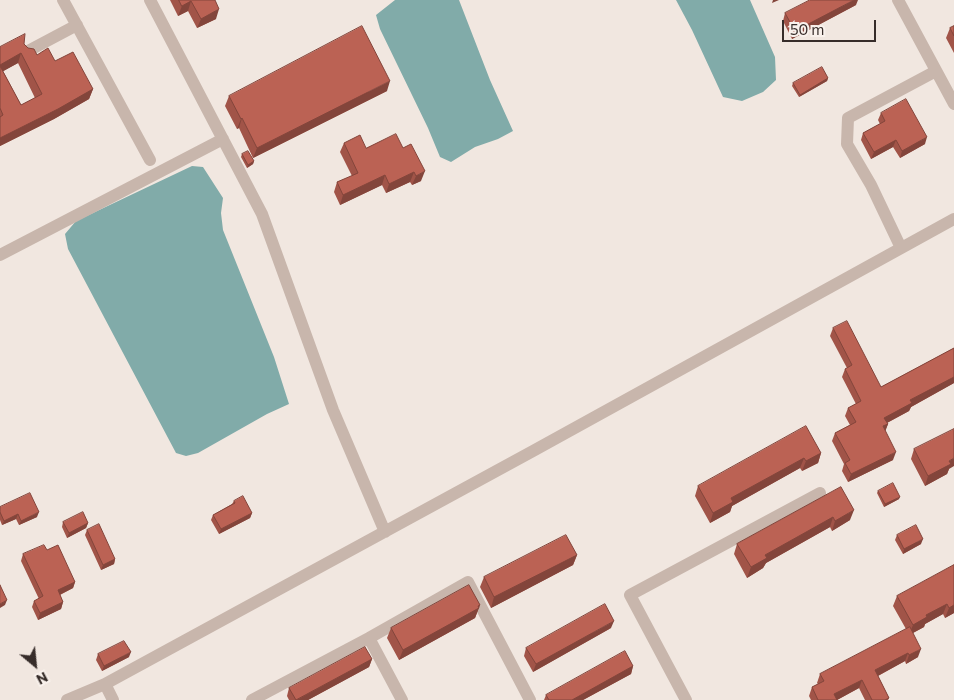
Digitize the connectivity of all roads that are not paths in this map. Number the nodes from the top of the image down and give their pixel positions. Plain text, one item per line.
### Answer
1 (63, 0) edge
2 (150, 0) edge
3 (898, 0) edge
4 (77, 25) junction
5 (28, 51) edge
6 (936, 71) junction
7 (954, 104) edge
8 (223, 138) junction
9 (150, 160) dead end
10 (954, 219) edge
11 (901, 248) junction
12 (0, 255) edge
13 (820, 493) dead end
14 (385, 532) junction
15 (369, 638) junction
16 (105, 684) junction
17 (67, 700) edge
18 (113, 700) edge
19 (252, 700) edge
20 (402, 700) edge
21 (530, 700) edge
22 (686, 700) edge

1 - 4 street
2 - 8 street
3 - 6 street
4 - 5 street
4 - 9 street
6 - 7 street
6 - 11 street
8 - 12 street
8 - 14 street
10 - 11 street
11 - 14 street
13 - 22 street
14 - 16 street
15 - 19 street
15 - 20 street
15 - 21 street
16 - 17 street
16 - 18 street

